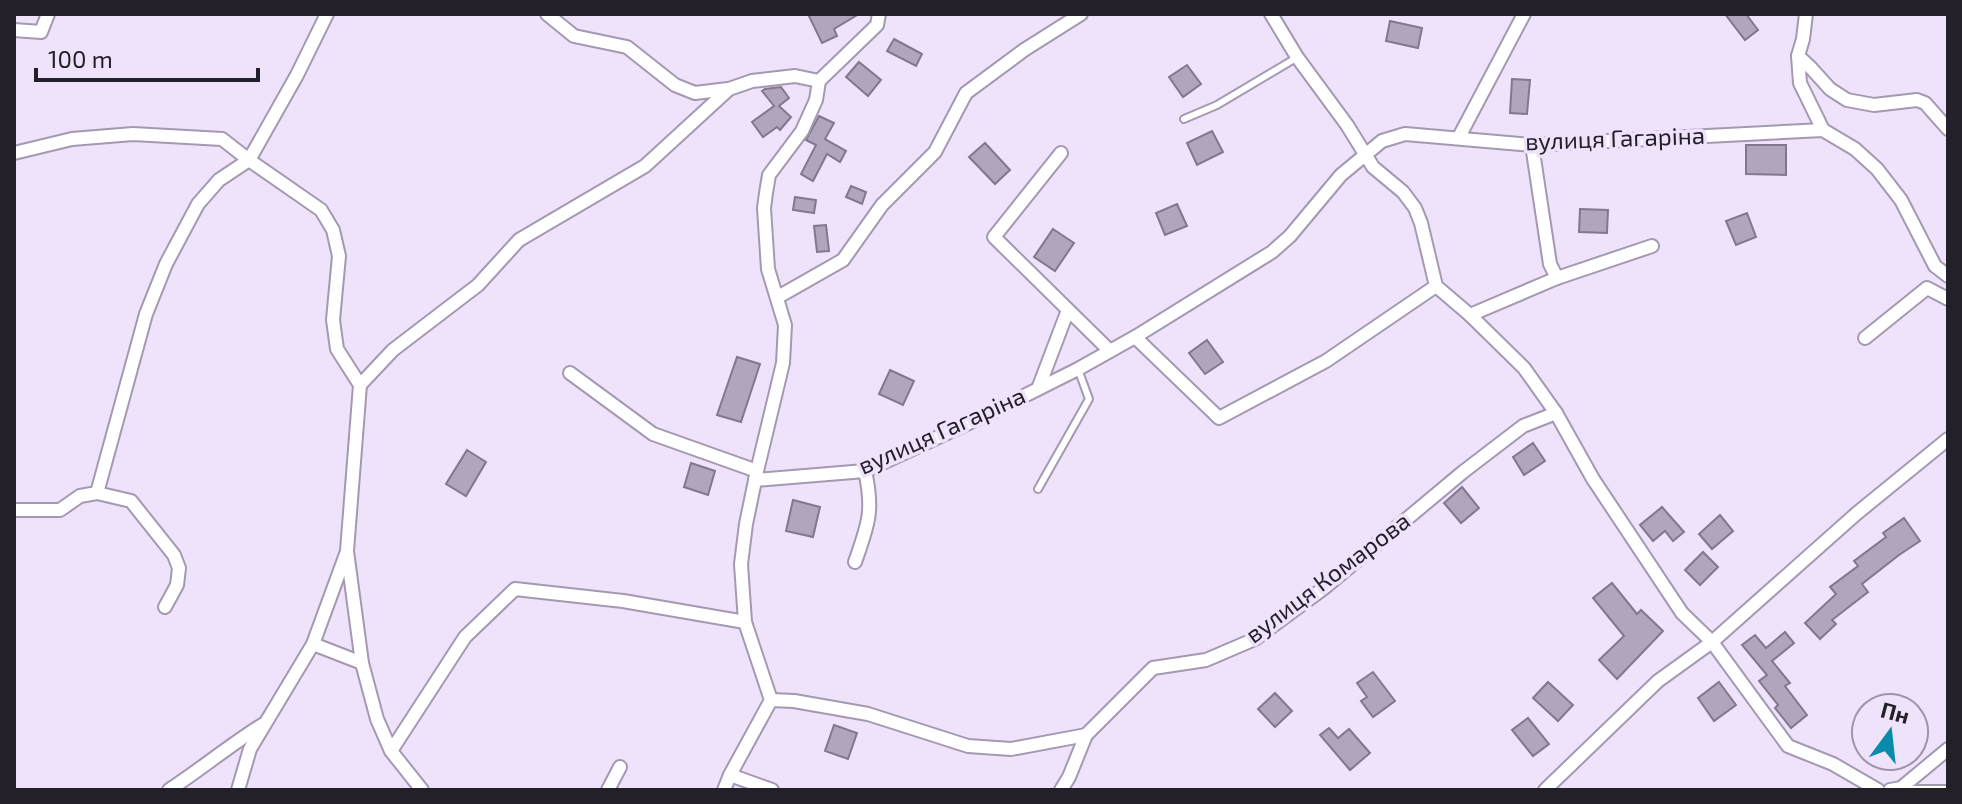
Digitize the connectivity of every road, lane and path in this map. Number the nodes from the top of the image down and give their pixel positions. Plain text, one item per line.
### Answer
1 (48, 14) edge
2 (327, 14) edge
3 (547, 14) edge
4 (879, 14) edge
5 (1081, 14) edge
6 (1271, 14) edge
7 (1524, 14) edge
8 (1806, 14) edge
9 (14, 30) edge
10 (1798, 56) junction
11 (1297, 57) junction
12 (819, 81) junction
13 (729, 89) junction
14 (1184, 119) dead end
15 (1948, 129) edge
16 (1823, 130) junction
17 (1459, 137) junction
18 (1532, 145) junction
19 (14, 153) edge
20 (1061, 153) dead end
21 (1365, 154) junction
22 (249, 160) junction
23 (1652, 246) dead end
24 (1947, 275) edge
25 (1557, 278) junction
26 (1436, 286) junction
27 (1927, 288) junction
28 (778, 297) junction
29 (1948, 299) edge
30 (1068, 310) junction
31 (1470, 315) junction
32 (1135, 337) junction
33 (1865, 338) dead end
34 (1110, 351) junction
35 (1078, 369) junction
36 (570, 373) dead end
37 (360, 385) junction
38 (1038, 389) junction
39 (1556, 413) junction
40 (1948, 439) edge
41 (865, 471) junction
42 (756, 476) junction
43 (1038, 489) dead end
44 (97, 493) junction
45 (14, 510) edge
46 (347, 551) junction
47 (855, 562) dead end
48 (165, 607) dead end
49 (745, 622) junction
50 (1712, 642) junction
51 (313, 644) junction
52 (362, 663) junction
53 (771, 700) junction
54 (265, 723) junction
55 (1086, 735) junction
56 (1948, 749) edge
57 (391, 751) junction
58 (620, 767) dead end
59 (730, 775) junction
60 (1895, 789) edge
61 (1948, 789) edge
62 (169, 790) edge
63 (238, 790) edge
64 (422, 790) edge
65 (608, 790) edge
66 (724, 790) edge
67 (772, 790) edge
68 (1061, 790) edge
69 (1545, 790) edge
70 (1878, 790) edge

1 - 9 street
2 - 22 street
3 - 13 street
4 - 12 street
5 - 28 street
6 - 11 street
7 - 17 street
8 - 10 street
10 - 15 street
10 - 16 street
11 - 14 lane
11 - 21 street
12 - 13 street
12 - 28 street
13 - 37 street
16 - 18 street, вулиця Гагаріна
16 - 24 street
17 - 18 street, вулиця Гагаріна
17 - 21 street, вулиця Гагаріна
18 - 25 street
19 - 22 street
20 - 30 street
21 - 26 street
21 - 32 street, вулиця Гагаріна
22 - 37 street
22 - 44 street
23 - 25 street
24 - 27 street
25 - 31 street
26 - 31 street
26 - 32 street
27 - 29 street
27 - 33 street
28 - 42 street
30 - 34 street
30 - 38 street
31 - 39 street
32 - 34 street, вулиця Гагаріна
34 - 35 street, вулиця Гагаріна
35 - 38 street, вулиця Гагаріна
35 - 43 lane
36 - 42 street
37 - 46 street
38 - 41 street, вулиця Гагаріна
39 - 50 street
39 - 55 street, вулиця Комарова
40 - 50 street
41 - 42 street, вулиця Гагаріна
41 - 47 street
42 - 49 street
44 - 45 street
44 - 48 street
46 - 51 street
46 - 52 street
49 - 53 street
49 - 57 street
50 - 69 street
50 - 70 street
51 - 52 street
51 - 54 street
52 - 57 street
53 - 55 street
53 - 59 street
54 - 62 street
54 - 63 street
55 - 68 street
56 - 60 street
57 - 64 street
58 - 65 street
59 - 66 street
59 - 67 street
60 - 61 lane

